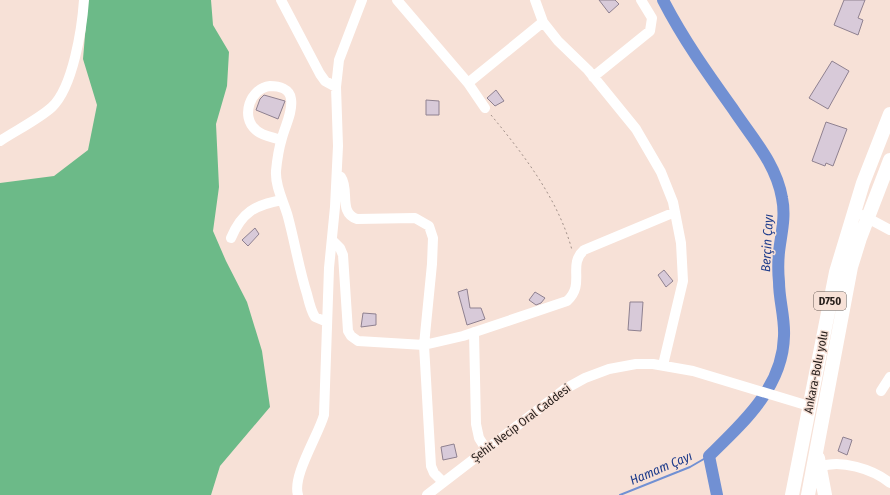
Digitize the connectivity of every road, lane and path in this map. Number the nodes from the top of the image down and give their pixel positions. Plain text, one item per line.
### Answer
1 (84, 0) edge
2 (281, 0) edge
3 (362, 0) edge
4 (398, 0) edge
5 (535, 0) edge
6 (641, 0) edge
7 (543, 22) junction
8 (593, 77) junction
9 (468, 83) junction
10 (336, 87) junction
11 (485, 108) joint
12 (890, 114) edge
13 (282, 140) junction
14 (0, 141) edge
15 (890, 160) edge
16 (337, 175) junction
17 (282, 200) junction
18 (675, 212) junction
19 (854, 212) junction
20 (868, 217) junction
21 (890, 230) edge
22 (231, 238) dead end
23 (332, 240) junction
24 (578, 256) junction
25 (327, 322) junction
26 (474, 332) junction
27 (424, 345) junction
28 (663, 365) junction
29 (890, 377) edge
30 (881, 392) dead end
31 (810, 406) junction
32 (486, 448) junction
33 (816, 451) junction
34 (820, 468) junction
35 (443, 482) junction
36 (890, 483) edge
37 (298, 495) edge
38 (426, 495) edge
39 (792, 495) edge
40 (808, 495) edge
41 (825, 495) edge

1 - 14 street
2 - 10 street
3 - 10 street
4 - 9 street
5 - 7 street
6 - 8 street
7 - 8 street
7 - 9 street
8 - 18 street
9 - 11 street
10 - 16 street
11 - 24 path
12 - 19 highway, Ankara-Bolu yolu / D750
13 - 13 street
13 - 17 street
15 - 20 highway, Ankara-Bolu yolu / D750
16 - 23 street
16 - 27 street
17 - 22 street
17 - 25 street
18 - 24 street
18 - 28 street
19 - 20 street
19 - 31 highway, Ankara-Bolu yolu / D750
20 - 21 street
20 - 33 highway, Ankara-Bolu yolu / D750
23 - 25 street
23 - 27 street
24 - 26 street
25 - 37 street
26 - 27 street
26 - 32 street
27 - 35 street
28 - 31 street, Şehit Necip Oral Caddesi
28 - 32 street, Şehit Necip Oral Caddesi
29 - 30 street
31 - 39 highway, Ankara-Bolu yolu / D750
32 - 35 street, Şehit Necip Oral Caddesi
33 - 34 highway
33 - 40 highway, Ankara-Bolu yolu / D750
34 - 36 street
34 - 41 highway
35 - 38 street, Şehit Necip Oral Caddesi

